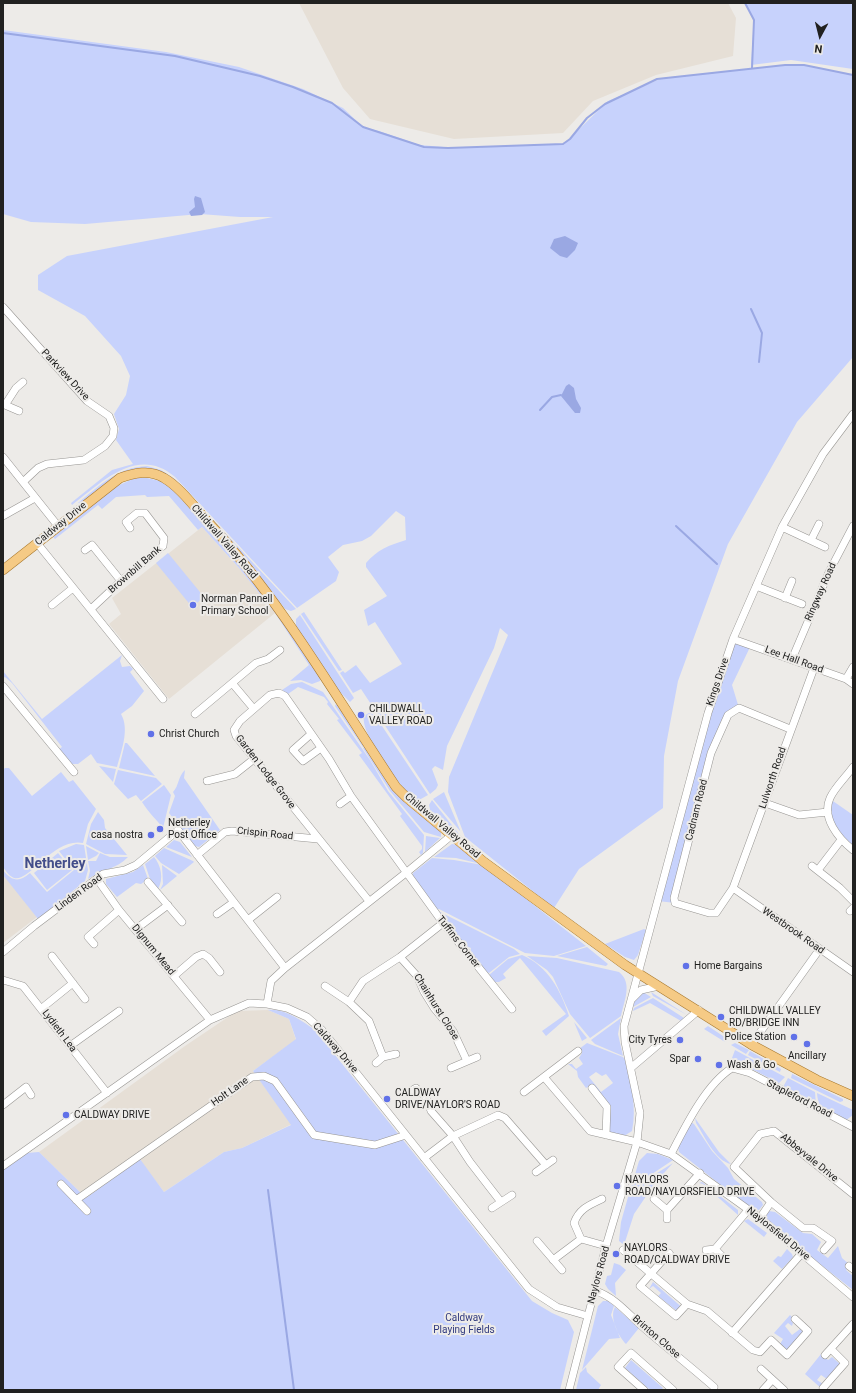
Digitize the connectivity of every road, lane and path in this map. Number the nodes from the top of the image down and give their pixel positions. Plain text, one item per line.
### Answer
1 (3, 307) edge
2 (23, 382) dead end
3 (4, 406) edge
4 (19, 411) dead end
5 (853, 414) edge
6 (3, 457) edge
7 (120, 478) joint
8 (23, 482) junction
9 (35, 498) junction
10 (3, 516) edge
11 (819, 524) dead end
12 (58, 526) junction
13 (853, 526) edge
14 (782, 527) junction
15 (130, 528) dead end
16 (812, 540) junction
17 (37, 543) junction
18 (825, 547) dead end
19 (84, 550) dead end
20 (3, 570) edge
21 (792, 580) dead end
22 (121, 581) junction
23 (756, 586) junction
24 (73, 588) junction
25 (785, 598) junction
26 (802, 604) dead end
27 (52, 605) dead end
28 (91, 609) junction
29 (733, 639) junction
30 (280, 650) dead end
31 (792, 659) junction
32 (853, 667) edge
33 (814, 668) junction
34 (846, 679) junction
35 (232, 683) junction
36 (853, 684) edge
37 (3, 686) edge
38 (163, 699) dead end
39 (253, 708) junction
40 (195, 714) dead end
41 (790, 729) junction
42 (312, 734) junction
43 (322, 748) junction
44 (254, 759) junction
45 (853, 767) edge
46 (74, 772) dead end
47 (208, 781) dead end
48 (351, 796) junction
49 (765, 803) junction
50 (340, 804) dead end
51 (828, 812) junction
52 (452, 835) junction
53 (318, 839) junction
54 (841, 840) junction
55 (853, 850) edge
56 (197, 855) junction
57 (407, 872) junction
58 (97, 879) junction
59 (148, 882) dead end
60 (733, 888) junction
61 (277, 897) dead end
62 (369, 901) junction
63 (234, 902) junction
64 (853, 902) edge
65 (168, 905) junction
66 (120, 910) junction
67 (217, 914) dead end
68 (248, 920) junction
69 (182, 922) dead end
70 (442, 923) junction
71 (136, 929) junction
72 (94, 944) dead end
73 (819, 950) junction
74 (3, 952) edge
75 (52, 956) dead end
76 (400, 957) junction
77 (285, 968) junction
78 (220, 972) dead end
79 (853, 972) edge
80 (638, 974) junction
81 (174, 976) junction
82 (3, 980) edge
83 (73, 983) junction
84 (325, 986) dead end
85 (659, 986) junction
86 (85, 999) dead end
87 (631, 1000) junction
88 (349, 1002) junction
89 (267, 1004) junction
90 (42, 1008) junction
91 (512, 1009) dead end
92 (699, 1010) junction
93 (119, 1011) dead end
94 (210, 1020) junction
95 (751, 1045) junction
96 (70, 1046) junction
97 (578, 1051) dead end
98 (396, 1054) dead end
99 (477, 1057) dead end
100 (383, 1058) junction
101 (467, 1061) junction
102 (376, 1063) dead end
103 (632, 1067) junction
104 (450, 1068) dead end
105 (544, 1077) junction
106 (592, 1088) dead end
107 (409, 1092) dead end
108 (524, 1092) dead end
109 (107, 1093) junction
110 (31, 1095) dead end
111 (853, 1096) edge
112 (3, 1105) edge
113 (853, 1127) edge
114 (606, 1135) junction
115 (406, 1136) junction
116 (453, 1136) junction
117 (637, 1142) junction
118 (671, 1154) junction
119 (424, 1158) junction
120 (553, 1160) dead end
121 (4, 1164) edge
122 (546, 1165) junction
123 (536, 1172) dead end
124 (700, 1173) junction
125 (61, 1184) dead end
126 (853, 1194) edge
127 (512, 1196) dead end
128 (602, 1199) dead end
129 (654, 1199) dead end
130 (76, 1200) junction
131 (501, 1202) junction
132 (771, 1202) junction
133 (492, 1208) dead end
134 (87, 1210) dead end
135 (667, 1210) junction
136 (748, 1210) junction
137 (760, 1218) junction
138 (667, 1219) dead end
139 (581, 1239) junction
140 (537, 1241) dead end
141 (606, 1246) junction
142 (660, 1246) dead end
143 (715, 1248) junction
144 (623, 1250) dead end
145 (706, 1250) dead end
146 (824, 1250) dead end
147 (669, 1253) junction
148 (802, 1253) junction
149 (724, 1258) dead end
150 (553, 1260) junction
151 (676, 1260) dead end
152 (562, 1270) dead end
153 (651, 1274) junction
154 (596, 1291) junction
155 (853, 1297) edge
156 (687, 1304) junction
157 (588, 1316) junction
158 (795, 1319) dead end
159 (853, 1324) edge
160 (732, 1333) junction
161 (831, 1349) junction
162 (825, 1355) dead end
163 (761, 1369) dead end
164 (772, 1380) junction
165 (714, 1387) dead end
166 (823, 1388) dead end
167 (669, 1389) edge
168 (569, 1390) edge
169 (644, 1390) edge
170 (763, 1390) edge
171 (784, 1390) edge

1 - 8 street, Parkview Drive
2 - 3 street
3 - 4 street
5 - 14 street, Kings Drive
6 - 8 street
7 - 12 main road, Caldway Drive
7 - 52 main road, Childwall Valley Road
8 - 9 street
9 - 10 street
9 - 12 street
11 - 16 street
12 - 17 main road, Caldway Drive
13 - 31 street, Ringway Road
14 - 16 street
14 - 23 street, Kings Drive
15 - 22 street, Brownbill Bank
16 - 18 street
17 - 20 main road, Caldway Drive
17 - 24 street
19 - 22 street
21 - 25 street
22 - 28 street, Brownbill Bank
23 - 25 street
23 - 29 street, Kings Drive
24 - 27 street
24 - 28 street
25 - 26 street
28 - 38 street
29 - 31 street, Lee Hall Road
29 - 80 street, Kings Drive
30 - 35 street
31 - 33 street, Lee Hall Road
32 - 34 street
33 - 34 street, Lee Hall Road
33 - 41 street, Lulworth Road
34 - 36 street, Lee Hall Road
35 - 39 street
35 - 40 street
37 - 46 street
39 - 42 street, Garden Lodge Grove
39 - 44 street, Garden Lodge Grove
41 - 49 street, Lulworth Road
41 - 60 street, Cadnam Road
42 - 43 street, Garden Lodge Grove
42 - 43 street
43 - 48 street, Garden Lodge Grove
44 - 47 street
44 - 53 street, Garden Lodge Grove
45 - 51 street
48 - 50 street
48 - 57 street, Garden Lodge Grove
49 - 51 street
49 - 60 street, Lulworth Road
51 - 54 street
52 - 57 street
52 - 80 main road, Childwall Valley Road
53 - 56 street, Crispin Road
53 - 62 street, Garden Lodge Grove
54 - 55 street
54 - 64 street
56 - 58 street, Linden Road
56 - 63 street
57 - 62 street
57 - 70 street, Tuffins Corner
58 - 66 street, Dignum Mead
58 - 74 street, Linden Road
59 - 65 street
60 - 73 street, Westbrook Road
61 - 68 street
62 - 77 street
63 - 67 street
63 - 68 street
65 - 69 street
65 - 71 street
66 - 71 street, Dignum Mead
66 - 72 street
68 - 77 street
70 - 76 street
70 - 91 street, Tuffins Corner
71 - 81 street, Dignum Mead
73 - 79 street, Westbrook Road
73 - 95 street
75 - 83 street
76 - 88 street
76 - 101 street, Chainhurst Close
77 - 89 street
78 - 81 street
80 - 85 main road, Childwall Valley Road
80 - 87 street, Naylors Road
81 - 94 street, Dignum Mead
82 - 90 street, Lydieth Lea
83 - 86 street
83 - 90 street
84 - 88 street
85 - 87 street
85 - 92 main road, Childwall Valley Road
87 - 103 street, Naylors Road
88 - 100 street
89 - 94 street, Caldway Drive
89 - 115 street, Caldway Drive
90 - 96 street, Lydieth Lea
92 - 95 main road, Childwall Valley Road
92 - 103 street
93 - 96 street
94 - 109 street, Caldway Drive
95 - 111 main road, Childwall Valley Road
96 - 109 street, Lydieth Lea
97 - 105 street
98 - 100 street
99 - 101 street
100 - 102 street
101 - 104 street
103 - 117 street, Naylors Road
105 - 108 street
105 - 114 street, Naylorsfield Drive
106 - 114 street
107 - 116 street
109 - 121 street, Caldway Drive
110 - 112 street
113 - 118 street, Stapleford Road
114 - 117 street, Naylorsfield Drive
115 - 119 street, Caldway Drive
115 - 130 street, Holt Lane
116 - 119 street
116 - 122 street
116 - 131 street
117 - 118 street, Naylorsfield Drive
117 - 141 street, Naylors Road
118 - 124 street, Naylorsfield Drive
119 - 157 street, Caldway Drive
120 - 122 street
122 - 123 street
124 - 135 street
124 - 136 street, Naylorsfield Drive
125 - 130 street
126 - 132 street, Abbeyvale Drive
127 - 131 street
128 - 139 street
129 - 135 street
130 - 134 street
131 - 133 street
132 - 137 street
132 - 146 street, Abbeyvale Drive
135 - 138 street
136 - 137 street, Naylorsfield Drive
136 - 143 street
137 - 148 street, Naylorsfield Drive
139 - 141 street
139 - 150 street
140 - 150 street
141 - 154 street, Naylors Road
142 - 147 street
143 - 145 street
143 - 149 street
144 - 153 street
147 - 151 street
147 - 153 street
148 - 155 street, Naylorsfield Drive
148 - 160 street
150 - 152 street
153 - 156 street
153 - 156 street
154 - 157 street, Naylors Road
154 - 165 street, Brinton Close
156 - 160 street
157 - 168 street, Naylors Road
158 - 160 street
159 - 161 street
161 - 162 street
161 - 166 street
163 - 164 street
164 - 170 street
164 - 171 street
167 - 169 street

